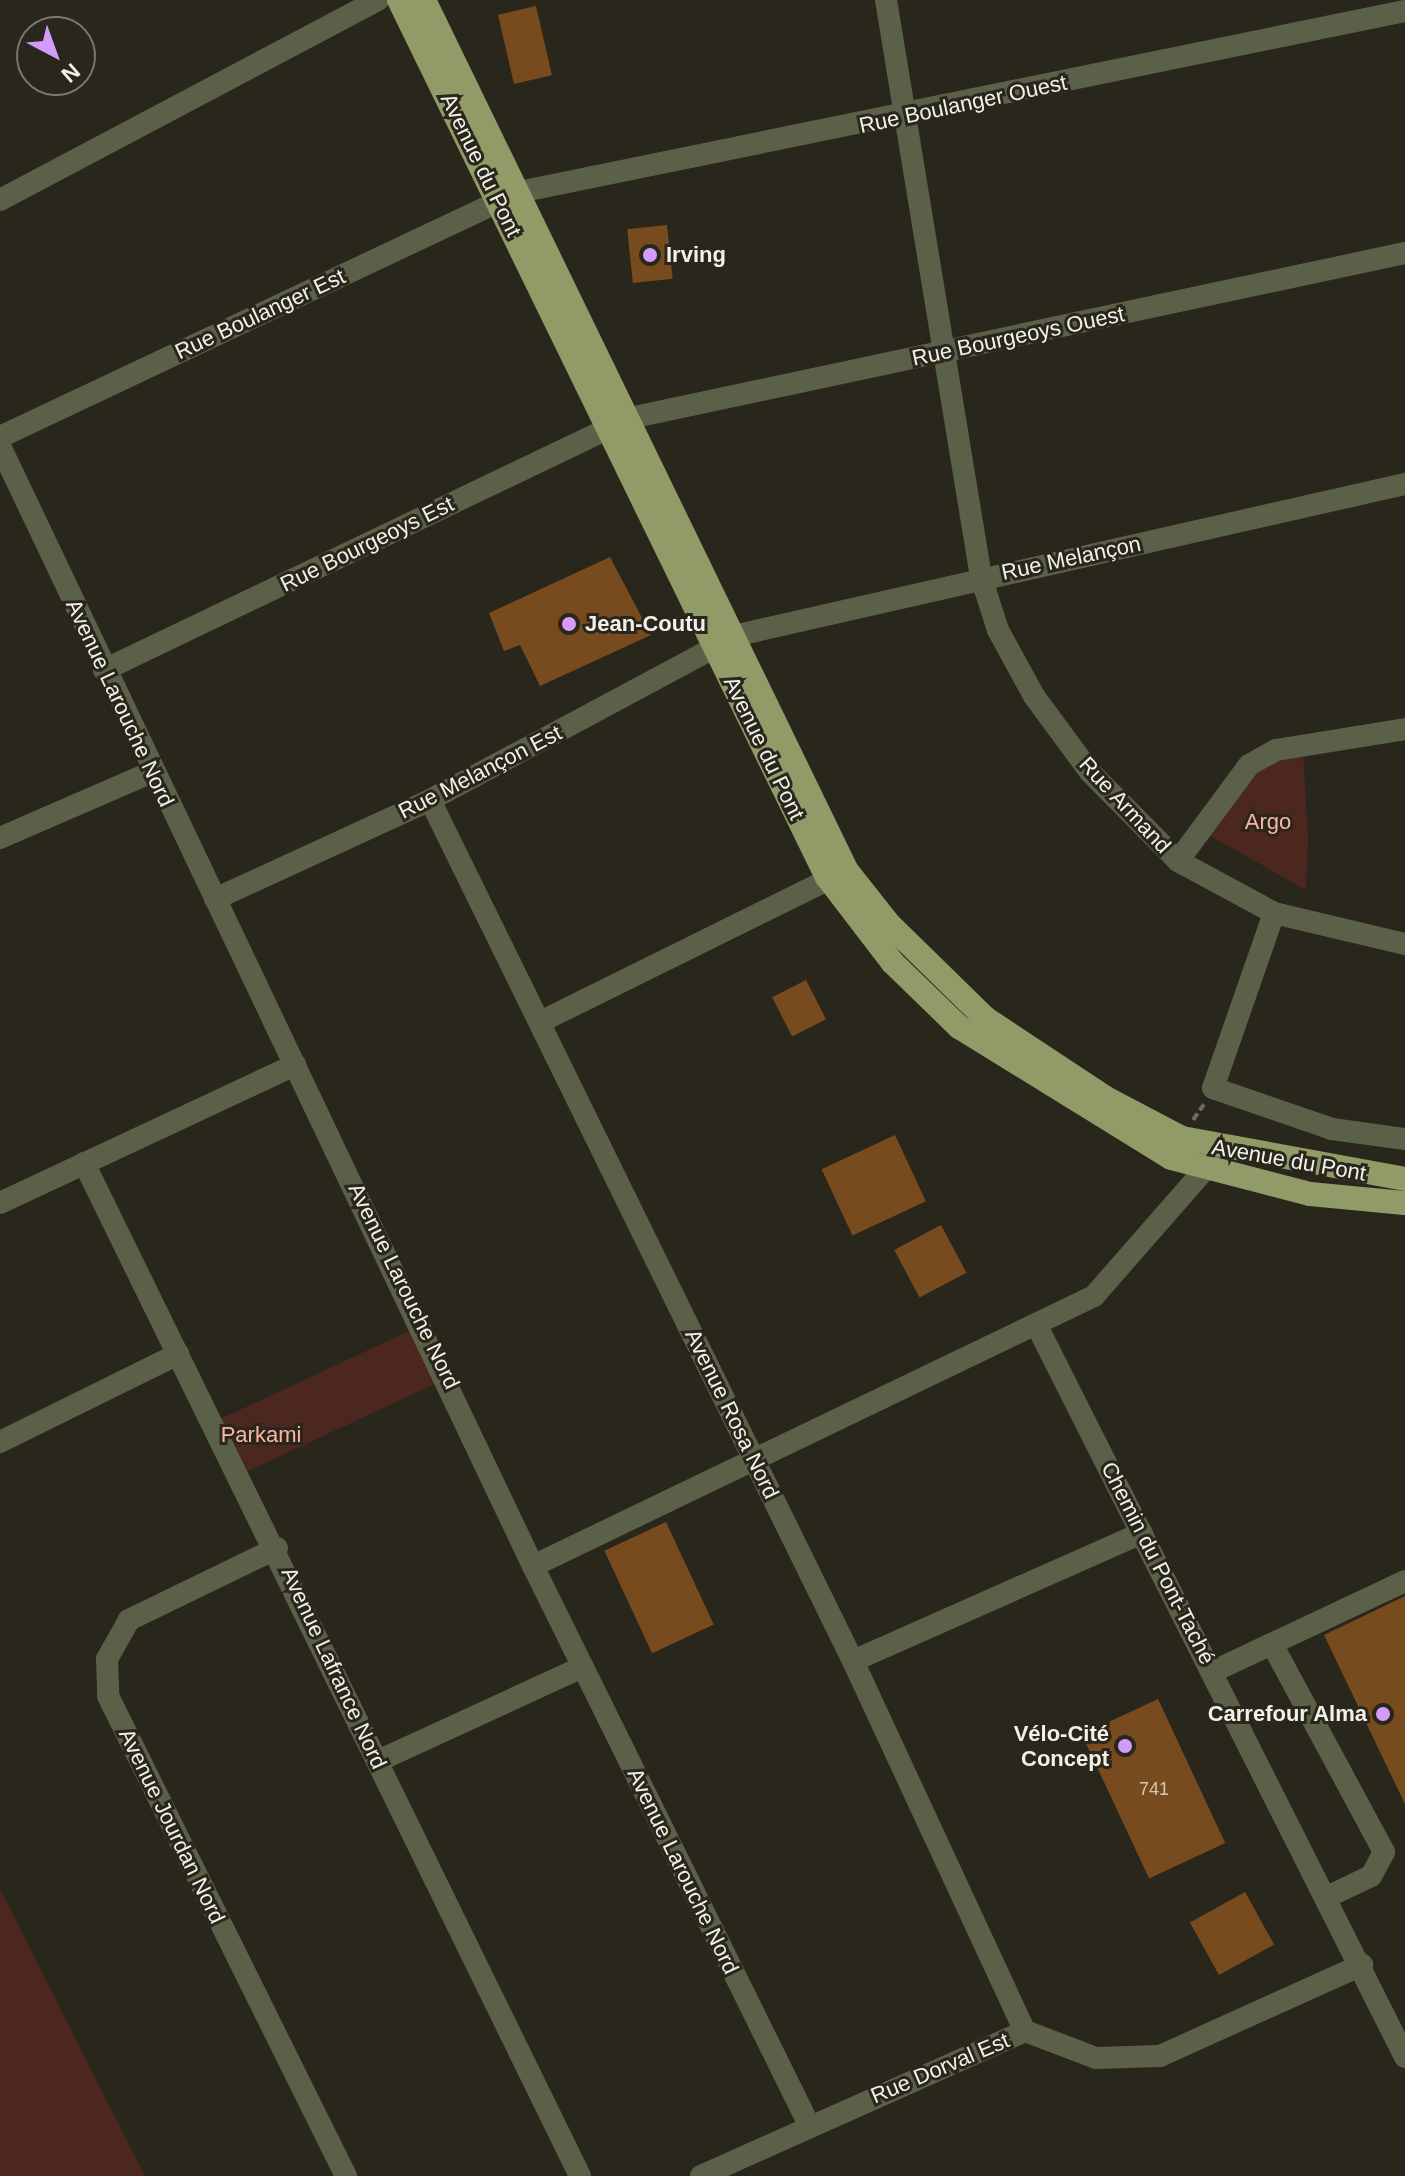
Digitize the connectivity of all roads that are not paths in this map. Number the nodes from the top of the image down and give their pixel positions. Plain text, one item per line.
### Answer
1 (378, 0) edge
2 (399, 0) edge
3 (424, 0) edge
4 (886, 0) edge
5 (1405, 11) edge
6 (905, 116) junction
7 (509, 196) junction
8 (0, 200) edge
9 (1405, 253) edge
10 (944, 351) junction
11 (630, 418) junction
12 (606, 429) junction
13 (0, 437) edge
14 (0, 446) edge
15 (1405, 484) edge
16 (981, 577) junction
17 (738, 635) junction
18 (714, 648) junction
19 (104, 670) junction
20 (1405, 729) edge
21 (152, 772) junction
22 (430, 800) junction
23 (0, 838) edge
24 (1178, 861) junction
25 (837, 874) junction
26 (215, 899) junction
27 (1274, 913) junction
28 (1405, 944) edge
29 (542, 1021) junction
30 (295, 1065) junction
31 (1405, 1139) edge
32 (1222, 1150) junction
33 (84, 1163) junction
34 (1203, 1169) junction
35 (1405, 1179) edge
36 (0, 1203) edge
37 (1405, 1203) edge
38 (1038, 1328) junction
39 (178, 1354) junction
40 (0, 1442) edge
41 (754, 1459) junction
42 (1142, 1533) junction
43 (277, 1548) junction
44 (533, 1566) junction
45 (1405, 1581) edge
46 (1272, 1644) junction
47 (853, 1661) junction
48 (582, 1667) junction
49 (1212, 1672) junction
50 (378, 1761) junction
51 (1327, 1897) junction
52 (1362, 1965) junction
53 (1025, 2031) junction
54 (1405, 2057) edge
55 (809, 2125) junction
56 (704, 2175) edge
57 (346, 2176) edge
58 (580, 2176) edge

1 - 8 street
2 - 7 main road, Avenue du Pont
3 - 7 main road, Avenue du Pont
4 - 6 street, Rue Armand
5 - 6 street, Rue Boulanger Ouest
6 - 7 street, Rue Boulanger Ouest
6 - 10 street, Rue Armand
7 - 11 main road, Avenue du Pont
7 - 12 main road, Avenue du Pont
7 - 13 street, Rue Boulanger Est
9 - 10 street, Rue Bourgeoys Ouest
10 - 11 street, Rue Bourgeoys Ouest
10 - 16 street, Rue Armand
11 - 12 street, Rue Bourgeoys Est
11 - 17 main road, Avenue du Pont
12 - 18 main road, Avenue du Pont
12 - 19 street, Rue Bourgeoys Est
14 - 19 street, Avenue Larouche Nord
15 - 16 street, Rue Melançon
16 - 17 street, Rue Melançon
16 - 24 street, Rue Armand
17 - 18 street, Rue Melançon Est
17 - 25 main road, Avenue du Pont
18 - 22 street, Rue Melançon Est
18 - 25 main road, Avenue du Pont
19 - 21 street, Avenue Larouche Nord
20 - 24 street
21 - 23 street
21 - 26 street, Avenue Larouche Nord
22 - 26 street, Rue Melançon Est
22 - 29 street, Avenue Rosa Nord
24 - 27 street, Rue Armand
25 - 29 street
25 - 32 main road, Avenue du Pont
25 - 34 main road, Avenue du Pont
26 - 30 street, Avenue Larouche Nord
27 - 28 street, Rue Armand
27 - 31 street
29 - 41 street, Avenue Rosa Nord
30 - 33 street
30 - 44 street, Avenue Larouche Nord
32 - 34 street
32 - 35 main road, Avenue du Pont
33 - 36 street
33 - 39 street, Avenue Lafrance Nord
34 - 37 main road, Avenue du Pont
34 - 38 street
38 - 41 street
38 - 42 street, Chemin du Pont-Taché
39 - 40 street
39 - 43 street, Avenue Lafrance Nord
41 - 44 street
41 - 47 street, Avenue Rosa Nord
42 - 47 street
42 - 49 street, Chemin du Pont-Taché
43 - 50 street, Avenue Lafrance Nord
43 - 57 street, Avenue Jourdan Nord
44 - 48 street, Avenue Larouche Nord
45 - 46 street
46 - 49 street
46 - 51 street
47 - 53 street, Avenue Rosa Nord
48 - 50 street
48 - 55 street, Avenue Larouche Nord
49 - 51 street, Chemin du Pont-Taché
50 - 58 street, Avenue Lafrance Nord
51 - 52 street, Chemin du Pont-Taché
52 - 53 street, Rue Dorval Est
52 - 54 street, Chemin du Pont-Taché
53 - 55 street, Rue Dorval Est
55 - 56 street, Rue Dorval Est

